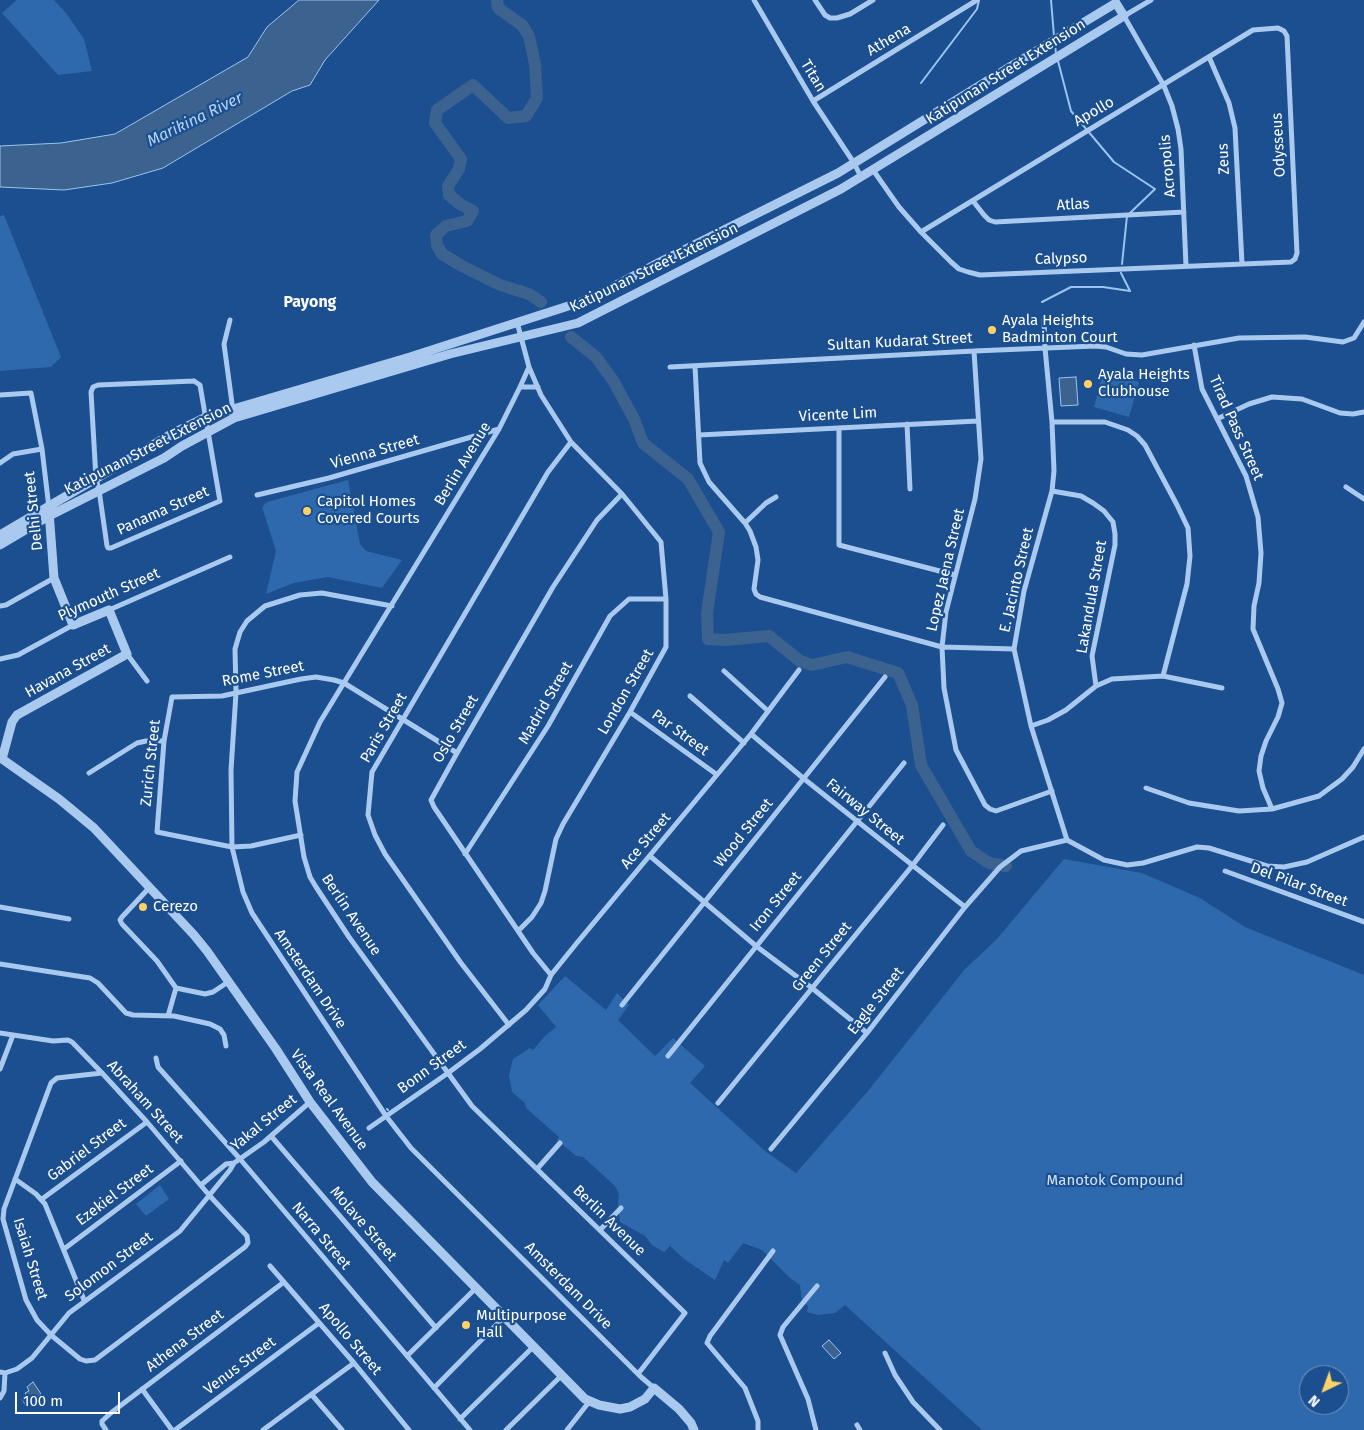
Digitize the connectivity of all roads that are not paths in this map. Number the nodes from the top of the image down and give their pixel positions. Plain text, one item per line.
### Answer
1 (754, 0) edge
2 (816, 0) edge
3 (872, 0) edge
4 (977, 0) edge
5 (1151, 0) edge
6 (1117, 1) edge
7 (1124, 16) junction
8 (1284, 30) joint
9 (1209, 58) junction
10 (1164, 86) junction
11 (813, 101) junction
12 (854, 163) junction
13 (873, 170) junction
14 (861, 177) junction
15 (973, 201) junction
16 (1184, 212) junction
17 (921, 232) junction
18 (1295, 259) joint
19 (1242, 264) junction
20 (1186, 266) junction
21 (1044, 319) dead end
22 (230, 320) dead end
23 (519, 322) junction
24 (1364, 322) edge
25 (523, 336) junction
26 (1194, 345) junction
27 (1045, 348) junction
28 (974, 351) junction
29 (695, 366) junction
30 (528, 367) junction
31 (670, 367) dead end
32 (350, 379) junction
33 (520, 387) junction
34 (538, 387) junction
35 (0, 395) edge
36 (233, 408) junction
37 (1364, 412) edge
38 (206, 417) junction
39 (234, 418) junction
40 (1217, 419) junction
41 (978, 421) junction
42 (1052, 422) junction
43 (907, 424) junction
44 (839, 428) junction
45 (499, 429) junction
46 (208, 433) junction
47 (699, 435) junction
48 (571, 442) junction
49 (42, 449) junction
50 (0, 463) edge
51 (96, 479) junction
52 (1346, 488) dead end
53 (910, 489) dead end
54 (99, 490) junction
55 (1052, 491) junction
56 (622, 494) junction
57 (257, 495) dead end
58 (776, 497) dead end
59 (1364, 498) edge
60 (49, 512) junction
61 (745, 523) junction
62 (0, 535) edge
63 (0, 545) edge
64 (230, 557) dead end
65 (955, 575) junction
66 (54, 578) junction
67 (666, 599) junction
68 (0, 606) edge
69 (392, 606) junction
70 (109, 610) junction
71 (73, 625) junction
72 (942, 647) junction
73 (1014, 649) junction
74 (127, 654) junction
75 (0, 659) edge
76 (799, 670) dead end
77 (724, 671) dead end
78 (1162, 676) junction
79 (885, 677) dead end
80 (147, 681) dead end
81 (344, 683) junction
82 (1096, 686) junction
83 (1222, 688) dead end
84 (236, 693) junction
85 (174, 696) joint
86 (690, 696) dead end
87 (768, 711) junction
88 (630, 712) junction
89 (403, 720) junction
90 (1031, 726) junction
91 (751, 734) junction
92 (164, 741) junction
93 (744, 743) junction
94 (1364, 749) edge
95 (457, 753) junction
96 (1, 762) edge
97 (904, 763) dead end
98 (89, 773) dead end
99 (716, 774) junction
100 (804, 778) junction
101 (1146, 788) dead end
102 (1052, 791) junction
103 (1272, 809) junction
104 (857, 821) junction
105 (943, 824) dead end
106 (301, 835) junction
107 (1364, 837) edge
108 (1067, 840) junction
109 (232, 847) junction
110 (466, 854) junction
111 (650, 856) junction
112 (912, 866) junction
113 (1226, 871) dead end
114 (150, 888) junction
115 (704, 903) junction
116 (0, 907) edge
117 (964, 907) junction
118 (1364, 914) edge
119 (68, 919) dead end
120 (1363, 921) edge
121 (518, 931) junction
122 (756, 946) junction
123 (0, 964) edge
124 (551, 975) junction
125 (228, 982) junction
126 (176, 988) junction
127 (812, 988) junction
128 (622, 1005) dead end
129 (168, 1016) junction
130 (508, 1025) junction
131 (0, 1033) edge
132 (867, 1033) junction
133 (13, 1034) junction
134 (226, 1046) dead end
135 (668, 1056) dead end
136 (156, 1058) dead end
137 (0, 1069) edge
138 (102, 1073) junction
139 (448, 1073) junction
140 (310, 1102) junction
141 (718, 1103) dead end
142 (386, 1116) junction
143 (147, 1122) junction
144 (369, 1128) dead end
145 (271, 1136) junction
146 (560, 1144) dead end
147 (771, 1149) dead end
148 (240, 1159) junction
149 (181, 1161) junction
150 (234, 1163) junction
151 (537, 1169) junction
152 (16, 1179) junction
153 (201, 1185) junction
154 (209, 1195) junction
155 (42, 1200) junction
156 (621, 1208) dead end
157 (600, 1230) junction
158 (247, 1236) joint
159 (64, 1249) junction
160 (773, 1250) dead end
161 (270, 1266) dead end
162 (284, 1282) junction
163 (817, 1286) dead end
164 (476, 1288) junction
165 (84, 1300) junction
166 (504, 1317) junction
167 (319, 1322) junction
168 (436, 1328) junction
169 (51, 1335) junction
170 (534, 1346) junction
171 (885, 1353) dead end
172 (407, 1356) junction
173 (354, 1363) junction
174 (2, 1373) edge
175 (638, 1374) junction
176 (562, 1375) junction
177 (434, 1388) junction
178 (654, 1388) junction
179 (142, 1389) junction
180 (312, 1395) junction
181 (0, 1398) edge
182 (589, 1402) junction
183 (460, 1419) junction
184 (106, 1430) edge
185 (174, 1430) edge
186 (263, 1430) edge
187 (342, 1430) edge
188 (409, 1430) edge
189 (470, 1430) edge
190 (506, 1430) edge
191 (567, 1430) edge
192 (694, 1430) edge
193 (758, 1430) edge
194 (816, 1430) edge
195 (940, 1430) edge

1 - 11 street, Titan
2 - 3 street
4 - 11 street, Athena
5 - 7 street, Katipunan Street Extension
6 - 7 street
6 - 12 street, Katipunan Street Extension
7 - 10 street, Acropolis
7 - 13 street, Katipunan Street Extension
8 - 9 street, Apollo
8 - 18 street, Odysseus
9 - 10 street, Apollo
9 - 19 street, Zeus
10 - 15 street, Apollo
10 - 16 street, Acropolis
11 - 12 street, Titan
12 - 14 street, Titan
12 - 23 street, Katipunan Street Extension
13 - 14 street, Katipunan Street Extension
13 - 17 street, Calypso
14 - 25 street, Katipunan Street Extension
15 - 16 street, Atlas
15 - 17 street, Apollo
16 - 20 street, Acropolis
17 - 20 street, Calypso
18 - 19 street, Calypso
19 - 20 street, Calypso
21 - 27 street, E. Jacinto Street
22 - 36 street
23 - 25 street
23 - 32 street, Katipunan Street Extension
24 - 26 street, Sultan Kudarat Street
25 - 30 street
25 - 32 street, Katipunan Street Extension
26 - 27 street, Sultan Kudarat Street
26 - 40 street, Tirad Pass Street
27 - 28 street, Sultan Kudarat Street
27 - 42 street, E. Jacinto Street
28 - 29 street, Sultan Kudarat Street
28 - 41 street, Lopez Jaena Street
29 - 31 street, Sultan Kudarat Street
29 - 47 street
30 - 33 street, Berlin Avenue
30 - 34 street, London Street
32 - 36 street, Katipunan Street Extension
32 - 39 street, Katipunan Street Extension
33 - 34 street
33 - 45 street, Berlin Avenue
34 - 48 street, London Street
35 - 49 street, Delhi Street
36 - 38 street, Katipunan Street Extension
36 - 39 street
37 - 40 street
38 - 46 street
38 - 51 street, Katipunan Street Extension
38 - 51 street
39 - 46 street, Katipunan Street Extension
40 - 103 street, Tirad Pass Street
41 - 43 street, Vicente Lim
41 - 65 street, Lopez Jaena Street
42 - 55 street, E. Jacinto Street
42 - 78 street
43 - 44 street, Vicente Lim
43 - 53 street
44 - 47 street, Vicente Lim
44 - 65 street
45 - 57 street, Vienna Street
45 - 69 street, Berlin Avenue
46 - 54 street, Katipunan Street Extension
46 - 54 street, Panama Street
47 - 61 street
48 - 56 street, London Street
48 - 89 street, Paris Street
49 - 50 street
49 - 60 street, Delhi Street
51 - 54 street
51 - 60 street, Katipunan Street Extension
52 - 59 street
54 - 60 street, Katipunan Street Extension
55 - 73 street, E. Jacinto Street
55 - 82 street, Lakandula Street
56 - 67 street, London Street
56 - 95 street, Oslo Street
58 - 61 street
60 - 62 street, Katipunan Street Extension
60 - 63 street, Katipunan Street Extension
60 - 66 street, Delhi Street
61 - 72 street
64 - 70 street, Plymouth Street
65 - 72 street, Lopez Jaena Street
66 - 68 street
66 - 71 street, Delhi Street
67 - 88 street, London Street
67 - 110 street, Madrid Street
69 - 81 street, Berlin Avenue
69 - 84 street, Amsterdam Drive
70 - 71 street, Plymouth Street
70 - 74 street
71 - 75 street, Plymouth Street
72 - 73 street
72 - 102 street, Lopez Jaena Street
73 - 90 street, E. Jacinto Street
74 - 80 street
74 - 96 street, Havana Street
76 - 87 street, Ace Street
77 - 87 street
78 - 82 street
78 - 83 street
79 - 100 street, Wood Street
81 - 84 street, Rome Street
81 - 89 street, Rome Street
81 - 106 street, Berlin Avenue
82 - 90 street
84 - 85 street, Rome Street
84 - 109 street, Amsterdam Drive
85 - 92 street, Zurich Street
86 - 93 street
87 - 91 street, Ace Street
88 - 99 street, Par Street
88 - 121 street, London Street
89 - 95 street, Rome Street
89 - 130 street, Paris Street
90 - 102 street, E. Jacinto Street
91 - 93 street, Ace Street
91 - 100 street, Fairway Street
92 - 98 street
92 - 109 street, Zurich Street
93 - 99 street, Ace Street
94 - 103 street
95 - 110 street, Oslo Street
96 - 114 street, Vista Real Avenue
97 - 104 street, Iron Street
99 - 111 street, Ace Street
100 - 104 street, Fairway Street
100 - 115 street, Wood Street
101 - 103 street
102 - 108 street, E. Jacinto Street
104 - 112 street, Fairway Street
104 - 122 street, Iron Street
105 - 112 street, Green Street
106 - 109 street
106 - 139 street, Berlin Avenue
107 - 108 street
108 - 117 street, Eagle Street
109 - 142 street, Amsterdam Drive
110 - 121 street, Oslo Street
111 - 115 street
111 - 124 street, Ace Street
112 - 117 street, Fairway Street
112 - 127 street, Green Street
113 - 120 street, Del Pilar Street
114 - 125 street, Vista Real Avenue
114 - 126 street
115 - 122 street
115 - 128 street, Wood Street
116 - 119 street
117 - 132 street, Eagle Street
118 - 120 street
121 - 124 street, Oslo Street
122 - 127 street
122 - 135 street, Iron Street
123 - 129 street
124 - 130 street, Ace Street
125 - 126 street
125 - 140 street, Vista Real Avenue
126 - 129 street
127 - 132 street
127 - 141 street, Green Street
129 - 134 street
130 - 139 street, Bonn Street
131 - 133 street, Abraham Street
132 - 147 street, Eagle Street
133 - 137 street
133 - 138 street, Abraham Street
136 - 148 street, Narra Street
138 - 143 street, Abraham Street
138 - 152 street, Isaiah Street
139 - 142 street, Bonn Street
139 - 151 street, Berlin Avenue
140 - 145 street, Yakal Street
140 - 164 street, Vista Real Avenue
142 - 144 street, Bonn Street
142 - 175 street, Amsterdam Drive
143 - 149 street, Abraham Street
143 - 155 street, Gabriel Street
145 - 148 street, Yakal Street
145 - 168 street, Molave Street
146 - 151 street
148 - 150 street, Yakal Street
148 - 172 street, Narra Street
149 - 153 street, Abraham Street
149 - 159 street, Ezekiel Street
150 - 153 street, Yakal Street
150 - 154 street, Yakal Street
151 - 157 street, Berlin Avenue
152 - 155 street
152 - 169 street, Isaiah Street
153 - 154 street, Abraham Street
154 - 158 street, Abraham Street
154 - 165 street, Solomon Street
155 - 159 street
156 - 157 street
157 - 175 street, Berlin Avenue
158 - 169 street, Isaiah Street
159 - 165 street
160 - 193 street
161 - 162 street, Apollo Street
162 - 167 street, Apollo Street
162 - 179 street, Athena Street
163 - 194 street
164 - 166 street, Vista Real Avenue
164 - 168 street
165 - 169 street, Solomon Street
166 - 170 street, Vista Real Avenue
166 - 177 street
167 - 173 street, Apollo Street
167 - 185 street, Venus Street
168 - 172 street
169 - 174 street, Solomon Street
170 - 176 street, Vista Real Avenue
170 - 183 street
171 - 195 street
172 - 177 street, Narra Street
173 - 180 street
173 - 188 street, Apollo Street
174 - 181 street
175 - 178 street, Amsterdam Drive
176 - 182 street, Vista Real Avenue
176 - 190 street
177 - 183 street, Narra Street
178 - 182 street
178 - 192 street
179 - 184 street, Athena Street
179 - 185 street
180 - 186 street
180 - 187 street
182 - 191 street
183 - 189 street, Narra Street

